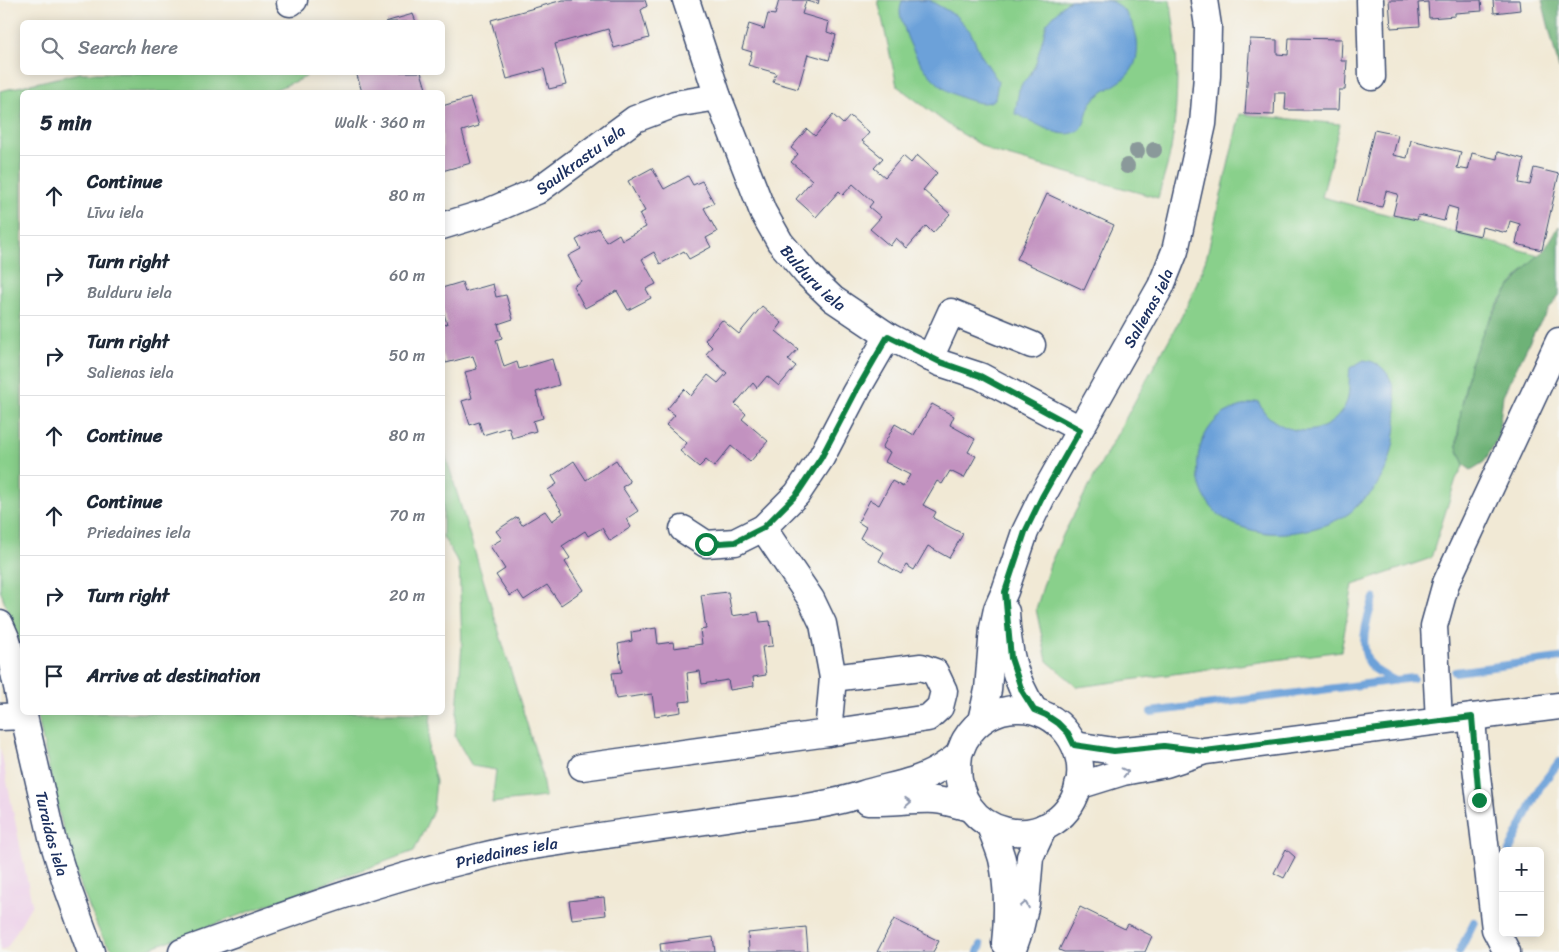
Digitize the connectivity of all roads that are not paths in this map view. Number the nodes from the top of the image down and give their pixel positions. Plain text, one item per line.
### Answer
1 (686, 0) edge
2 (1204, 0) edge
3 (1370, 0) edge
4 (1372, 76) dead end
5 (718, 97) junction
6 (445, 225) edge
7 (888, 336) junction
8 (1559, 341) edge
9 (1032, 345) dead end
10 (930, 358) junction
11 (1080, 430) junction
12 (763, 528) junction
13 (683, 529) dead end
14 (1005, 592) junction
15 (0, 624) edge
16 (833, 678) junction
17 (1559, 706) edge
18 (1034, 710) junction
19 (17, 714) edge
20 (1472, 717) junction
21 (981, 721) junction
22 (1439, 721) junction
23 (828, 733) junction
24 (1074, 745) junction
25 (1205, 751) junction
26 (959, 755) junction
27 (582, 767) dead end
28 (1078, 786) junction
29 (842, 801) junction
30 (969, 808) junction
31 (990, 826) junction
32 (1044, 827) junction
33 (91, 952) edge
34 (182, 952) edge
35 (1004, 952) edge
36 (1012, 952) edge
37 (1507, 952) edge

1 - 5 street, Bulduru iela
2 - 11 street, Salienas iela
3 - 4 street
5 - 6 street, Saulkrastu iela
5 - 7 street, Bulduru iela
7 - 10 street, Bulduru iela
7 - 12 street
8 - 22 street
9 - 10 street
10 - 11 street, Bulduru iela
11 - 14 street, Salienas iela
12 - 13 street
12 - 16 street
14 - 18 street
14 - 21 street, Salienas iela
15 - 19 street, Turaidas iela
16 - 23 street
16 - 23 street
17 - 20 street
18 - 21 street
18 - 24 street
19 - 33 street, Turaidas iela
20 - 22 street
20 - 37 street
21 - 26 street
22 - 25 street
23 - 27 street
24 - 25 street
24 - 28 street
28 -> 25 street
26 - 29 street
26 - 30 street
28 - 32 street
29 -> 30 street
29 - 34 street, Priedaines iela
30 - 31 street
31 - 32 street
31 - 35 street
36 -> 32 street

